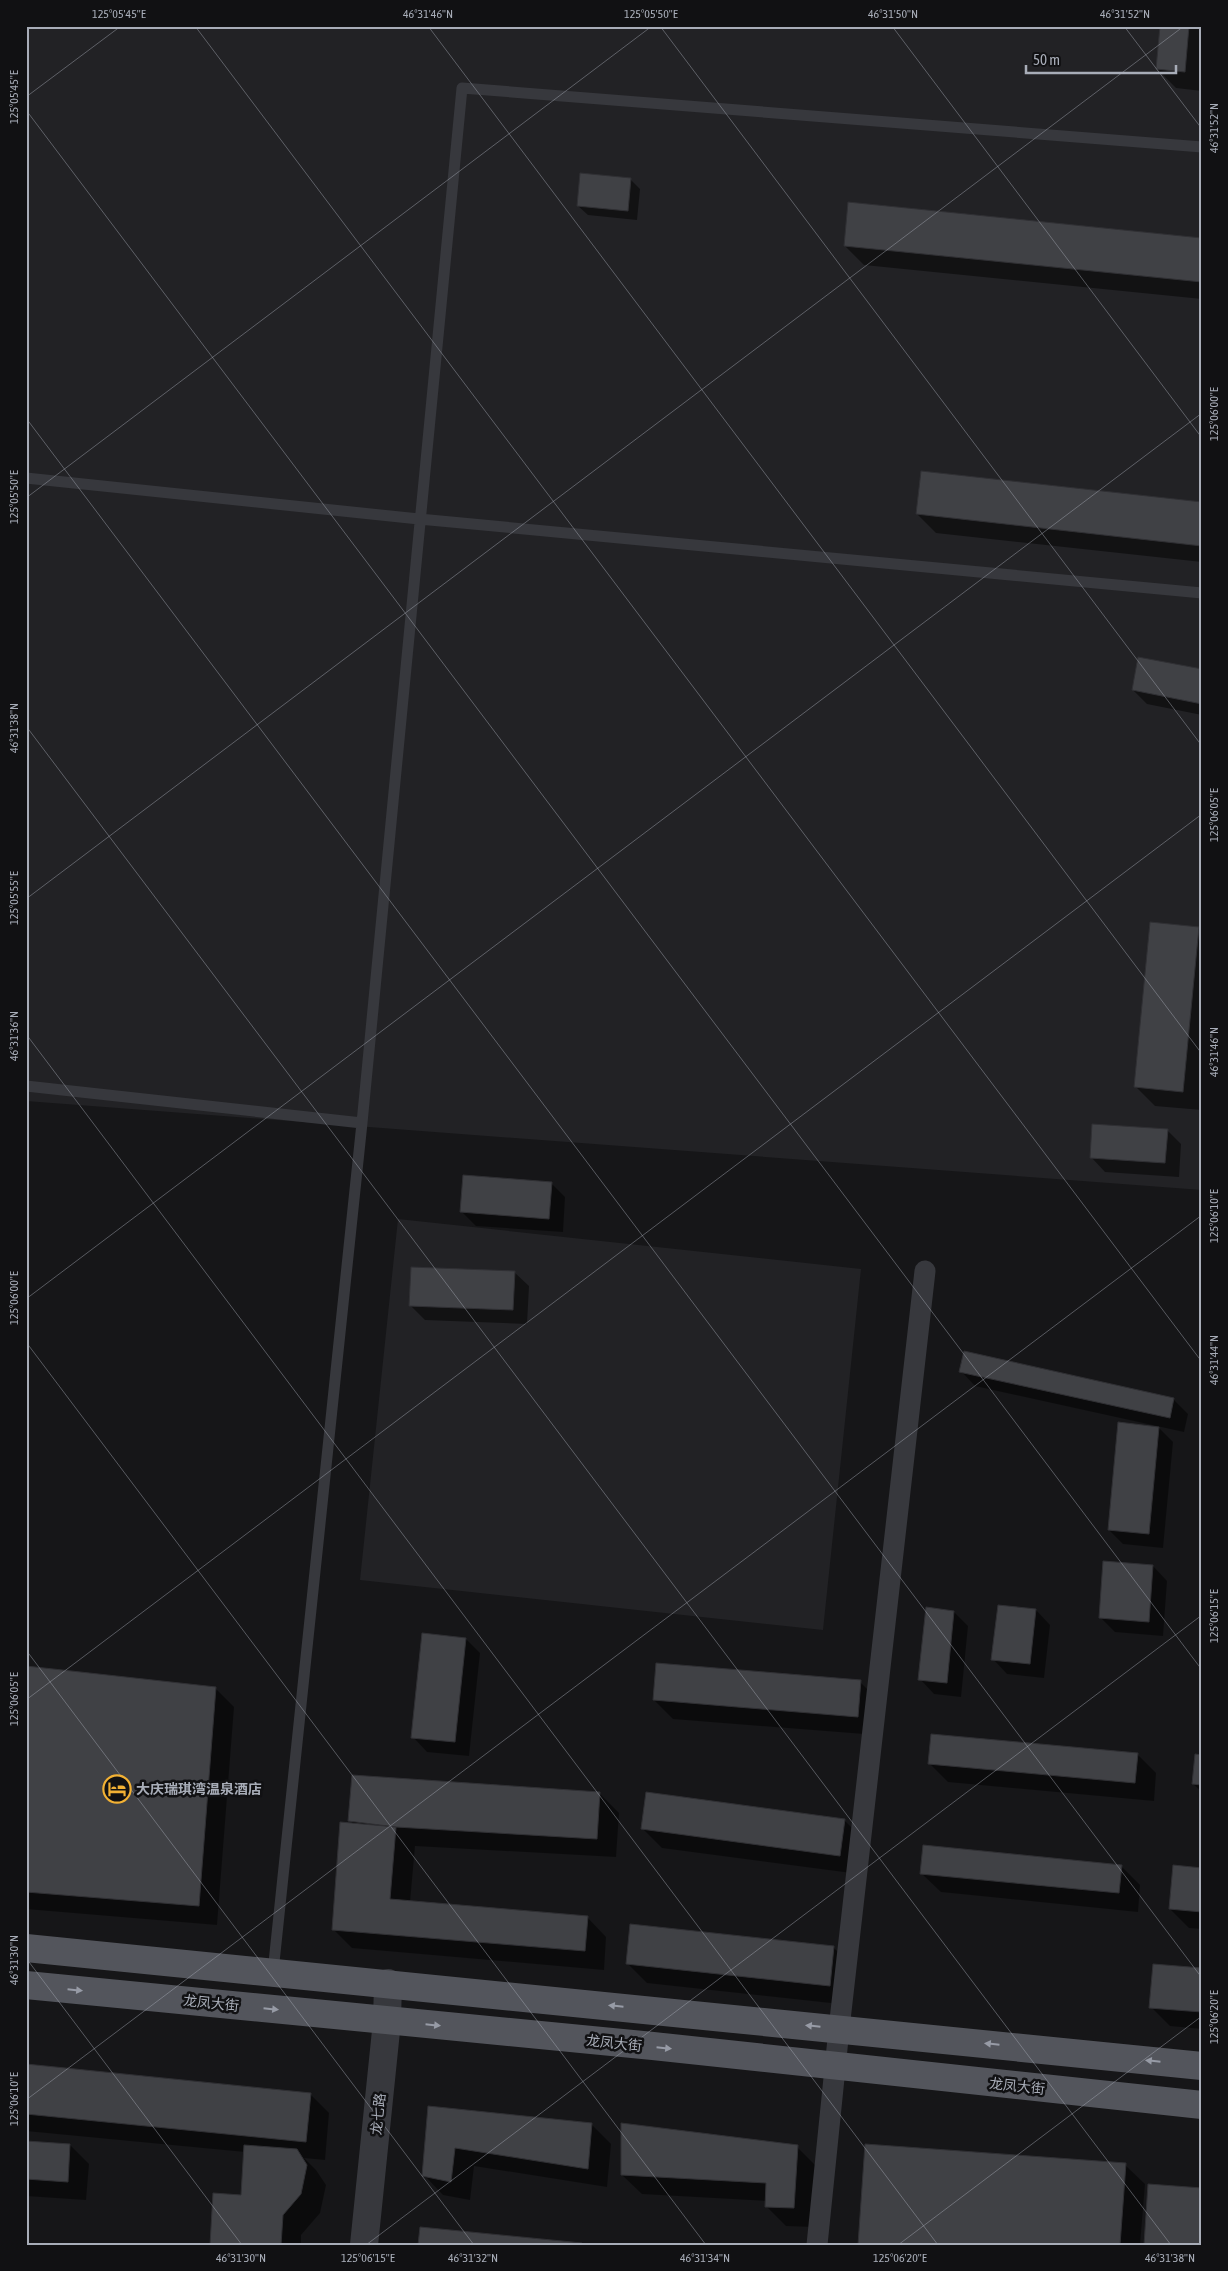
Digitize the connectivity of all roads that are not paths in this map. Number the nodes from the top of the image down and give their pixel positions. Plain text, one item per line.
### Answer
1 (1202, 147) edge
2 (26, 478) edge
3 (419, 519) junction
4 (1202, 593) edge
5 (26, 1086) edge
6 (362, 1123) junction
7 (925, 1271) dead end
8 (26, 1948) edge
9 (273, 1972) junction
10 (388, 1983) junction
11 (26, 1985) edge
12 (387, 2020) junction
13 (839, 2029) junction
14 (836, 2066) junction
15 (1202, 2066) edge
16 (1202, 2105) edge
17 (364, 2245) edge
18 (817, 2245) edge

1 - 3 lane
2 - 3 lane
3 - 4 lane
3 - 6 lane
5 - 6 lane
6 - 9 lane
7 - 13 street
8 - 9 main road
9 - 10 main road
10 - 12 street, 龙七路
13 -> 10 main road
11 -> 12 main road, 龙凤大街
12 -> 14 main road, 龙凤大街
12 - 17 street, 龙七路
13 - 14 street
15 -> 13 main road
14 - 16 main road, 龙凤大街
14 - 18 street

